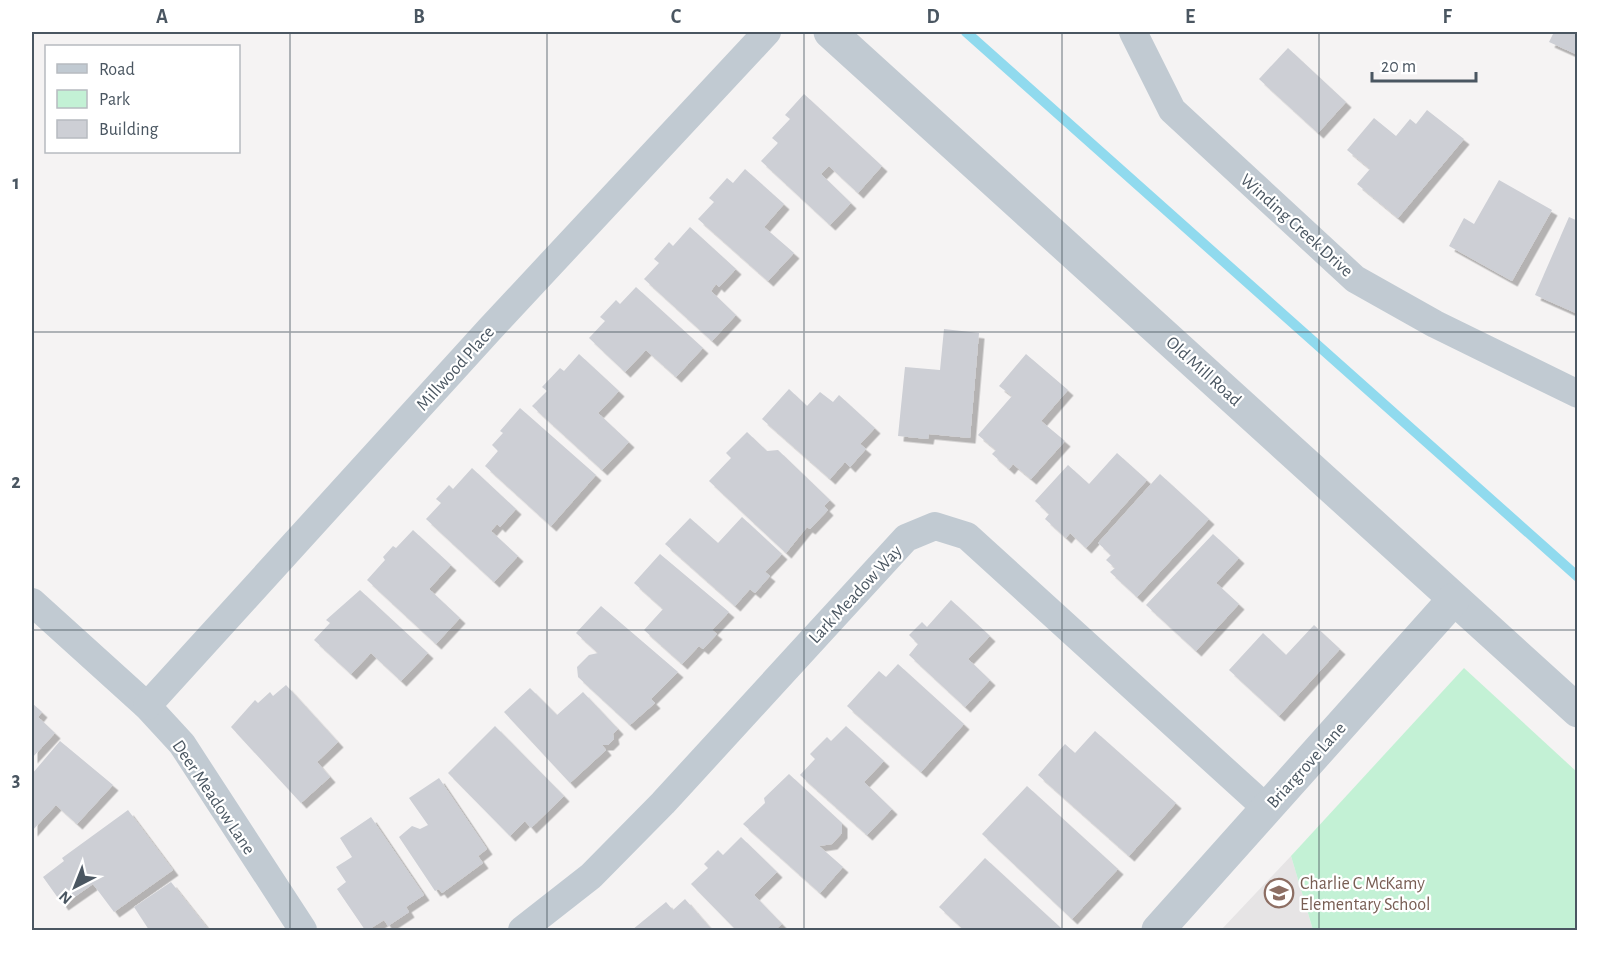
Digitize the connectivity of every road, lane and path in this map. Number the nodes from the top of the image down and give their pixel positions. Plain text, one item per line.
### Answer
1 (767, 32) edge
2 (830, 32) edge
3 (1133, 32) edge
4 (1578, 394) edge
5 (1454, 599) junction
6 (32, 602) edge
7 (147, 706) junction
8 (1578, 711) edge
9 (1267, 809) junction
10 (303, 930) edge
11 (522, 930) edge
12 (1158, 930) edge

1 - 7 street, Millwood Place
2 - 5 street, Old Mill Road
3 - 4 street, Winding Creek Drive
5 - 8 street, Old Mill Road
5 - 9 street, Briargrove Lane
6 - 7 street, Deer Meadow Lane
7 - 10 street, Deer Meadow Lane
9 - 11 street, Lark Meadow Way
9 - 12 street, Briargrove Lane

